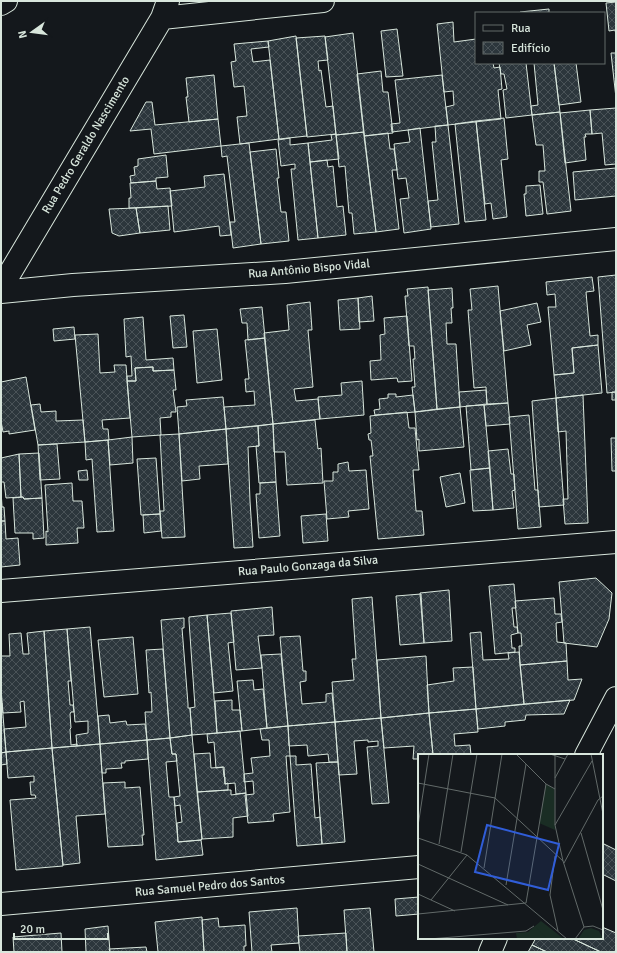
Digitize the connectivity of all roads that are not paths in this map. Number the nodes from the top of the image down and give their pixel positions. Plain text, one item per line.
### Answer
1 (6, 1) edge
2 (323, 1) edge
3 (1, 4) edge
4 (165, 10) edge
5 (616, 239) edge
6 (1, 288) edge
7 (1, 292) edge
8 (616, 542) edge
9 (1, 591) edge
10 (616, 698) edge
11 (587, 754) edge
12 (418, 867) edge
13 (1, 904) edge
14 (496, 939) edge
15 (490, 952) edge

1 - 3 street
2 - 4 street
4 - 6 street, Rua Pedro Geraldo Nascimento
5 - 7 street, Rua Antônio Bispo Vidal
8 - 9 street, Rua Paulo Gonzaga da Silva
10 - 11 street
12 - 13 street, Rua Samuel Pedro dos Santos
14 - 15 street

